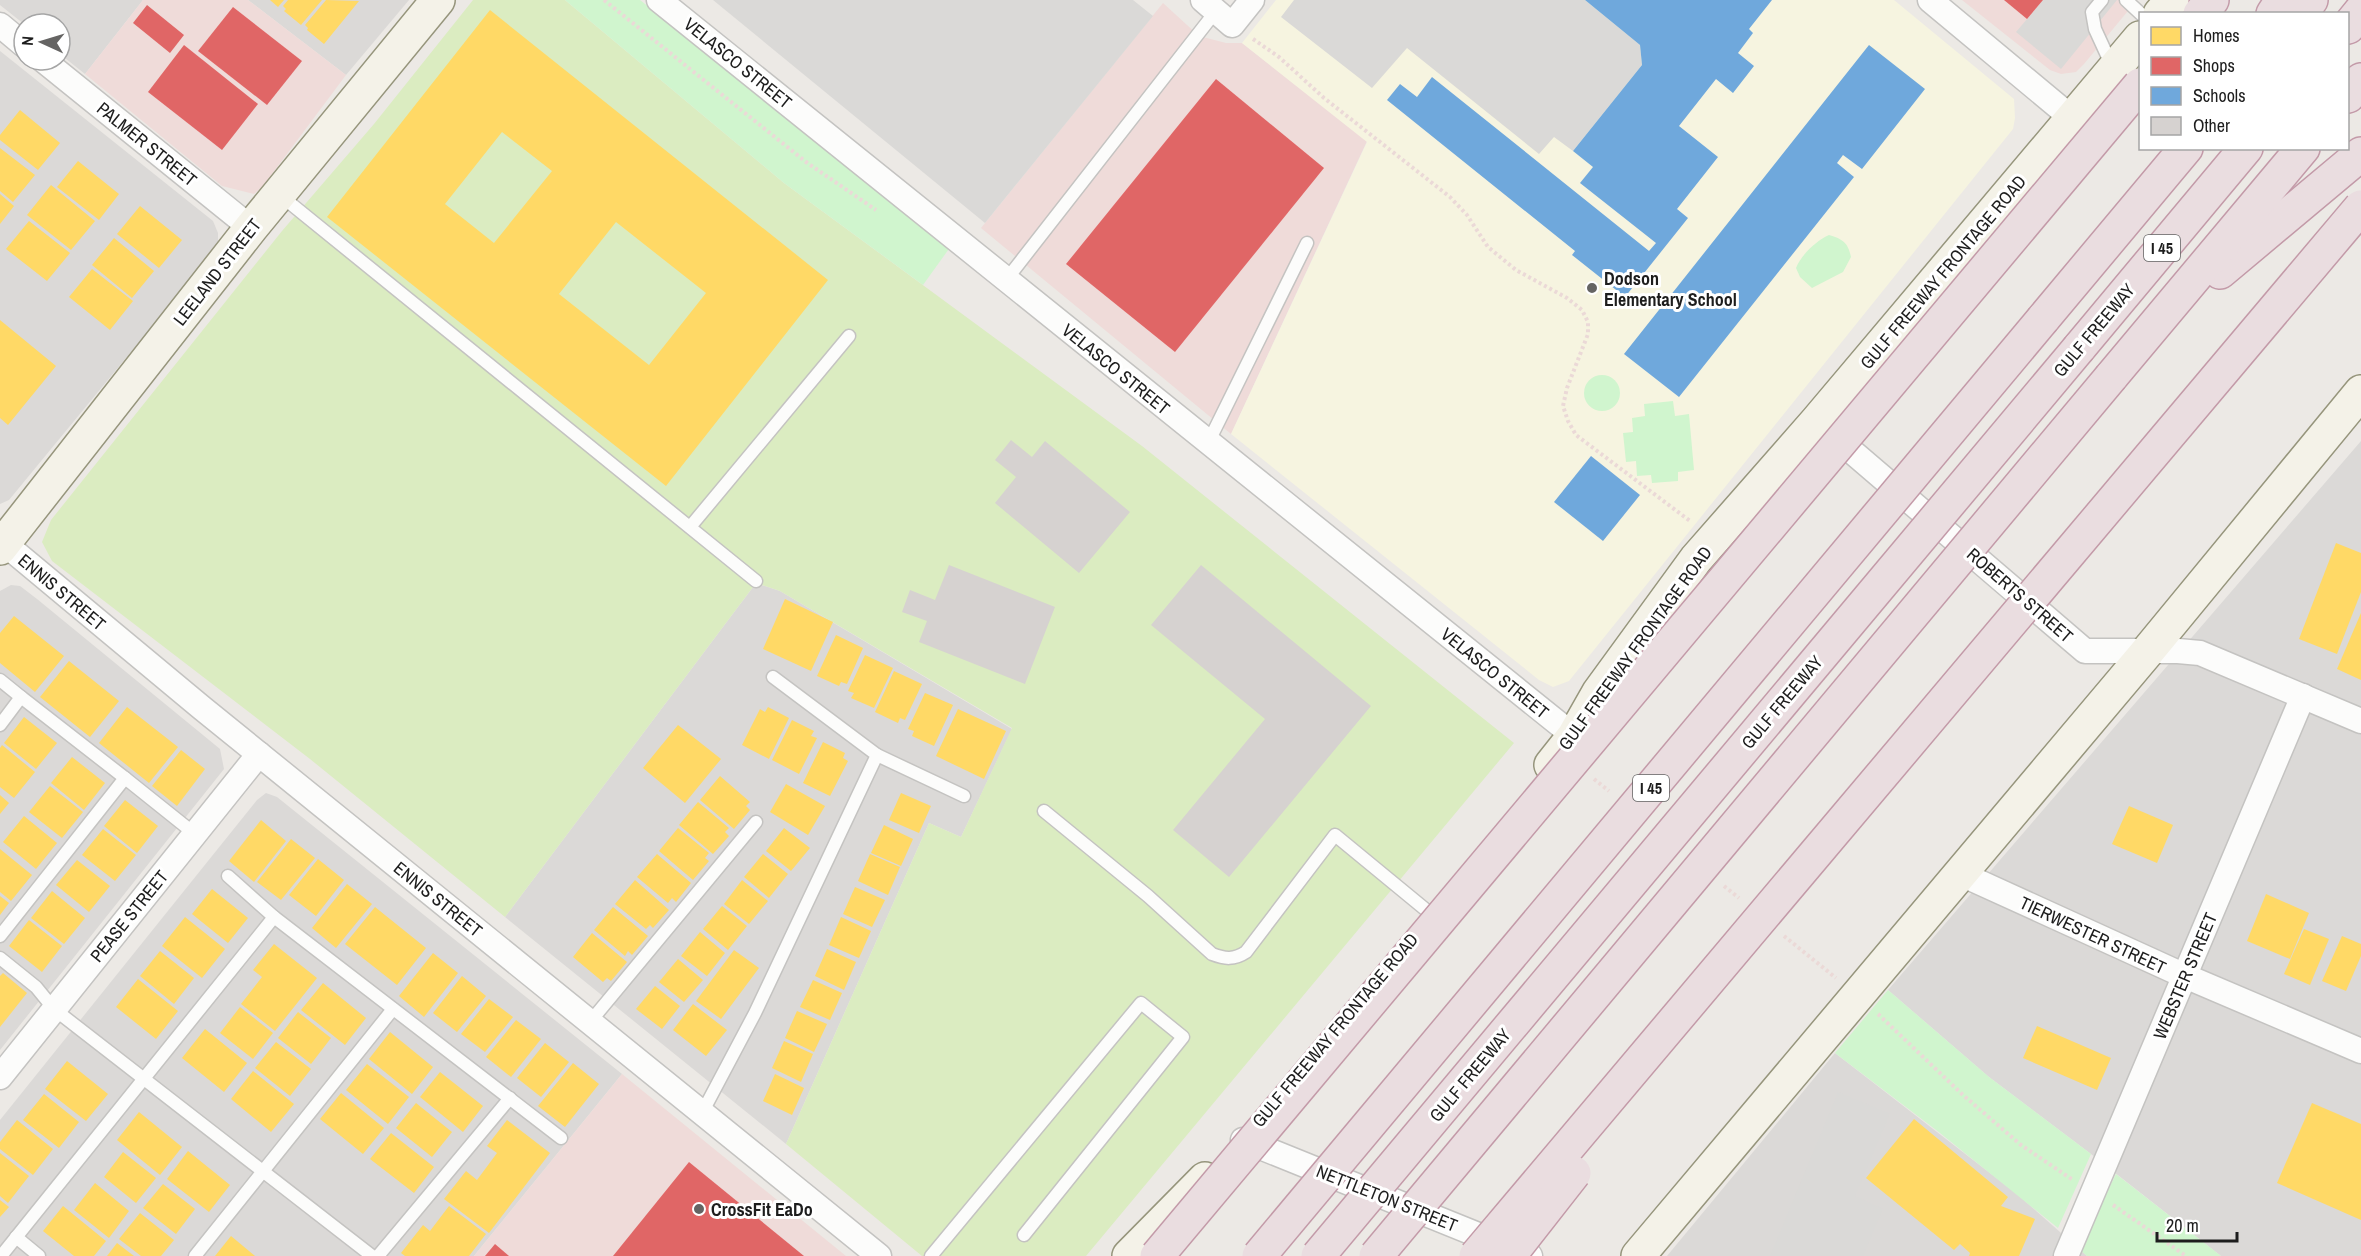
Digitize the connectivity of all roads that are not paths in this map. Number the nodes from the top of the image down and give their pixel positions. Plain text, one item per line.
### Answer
1 (438, 0) edge
2 (659, 0) edge
3 (1252, 0) edge
4 (1930, 0) edge
5 (2102, 0) edge
6 (2126, 0) edge
7 (2172, 0) edge
8 (2212, 0) edge
9 (2311, 0) edge
10 (2361, 11) edge
11 (1217, 12) edge
12 (2139, 12) edge
13 (2162, 12) edge
14 (2202, 12) edge
15 (2302, 12) edge
16 (0, 25) edge
17 (2349, 26) edge
18 (12, 35) edge
19 (2139, 41) edge
20 (58, 72) edge
21 (2127, 77) edge
22 (2361, 80) edge
23 (2349, 95) edge
24 (2073, 119) junction
25 (2244, 150) edge
26 (2301, 150) edge
27 (2180, 154) edge
28 (2361, 154) edge
29 (279, 195) junction
30 (2361, 207) edge
31 (251, 228) junction
32 (1307, 243) dead end
33 (1006, 280) junction
34 (2152, 329) junction
35 (849, 336) dead end
36 (2361, 392) edge
37 (1817, 421) junction
38 (1208, 443) junction
39 (690, 527) junction
40 (1, 543) edge
41 (756, 581) dead end
42 (2146, 651) junction
43 (773, 677) dead end
44 (0, 680) edge
45 (2303, 696) junction
46 (21, 697) junction
47 (2361, 721) edge
48 (0, 725) edge
49 (1574, 736) junction
50 (1910, 741) junction
51 (259, 754) junction
52 (877, 754) junction
53 (125, 778) junction
54 (964, 796) dead end
55 (1044, 811) dead end
56 (756, 822) dead end
57 (195, 834) junction
58 (1959, 873) junction
59 (228, 876) dead end
60 (1431, 914) junction
61 (274, 917) junction
62 (0, 936) edge
63 (0, 958) edge
64 (2185, 976) junction
65 (54, 1009) junction
66 (393, 1009) junction
67 (590, 1022) junction
68 (2361, 1051) edge
69 (0, 1077) edge
70 (144, 1079) junction
71 (510, 1098) junction
72 (702, 1113) junction
73 (561, 1138) dead end
74 (1243, 1140) junction
75 (263, 1171) junction
76 (1024, 1235) dead end
77 (16, 1237) junction
78 (1, 1256) edge
79 (39, 1256) edge
80 (195, 1256) edge
81 (372, 1256) edge
82 (378, 1256) edge
83 (879, 1256) edge
84 (932, 1256) edge
85 (1129, 1256) edge
86 (1157, 1256) edge
87 (1259, 1256) edge
88 (1318, 1256) edge
89 (1376, 1256) edge
90 (1476, 1256) edge
91 (1509, 1256) edge
92 (1530, 1256) edge
93 (1638, 1256) edge
94 (2066, 1256) edge

1 - 29 main road, LEELAND STREET
2 - 33 street, VELASCO STREET
3 - 11 street
4 - 24 street
5 - 21 lane
6 - 12 lane
7 - 13 main road
8 - 14 highway
9 - 15 highway
10 - 17 highway
11 - 33 lane
16 - 18 street
19 - 21 main road, GULF FREEWAY FRONTAGE ROAD
20 - 31 street, PALMER STREET
21 - 24 main road, GULF FREEWAY FRONTAGE ROAD
21 - 86 highway, bridge
22 - 23 highway
24 - 37 main road, GULF FREEWAY FRONTAGE ROAD
25 - 88 highway, GULF FREEWAY / I 45, bridge
26 - 34 highway, I 45
27 - 87 highway, I 45, bridge
28 - 34 highway
29 - 31 main road, LEELAND STREET
29 - 39 lane
30 - 50 highway, bridge
31 - 40 main road, LEELAND STREET
32 - 38 lane
33 - 38 street, VELASCO STREET
34 - 89 highway, I 45, bridge
35 - 39 lane
36 - 42 main road
37 - 42 street, ROBERTS STREET
37 - 49 main road, GULF FREEWAY FRONTAGE ROAD
38 - 49 street, VELASCO STREET
39 - 41 lane
40 - 51 street, ENNIS STREET
42 - 45 street, ROBERTS STREET
42 - 58 main road
43 - 52 lane
44 - 46 lane
45 - 47 street, ROBERTS STREET
45 - 64 street, WEBSTER STREET
46 - 48 lane
46 - 53 lane
49 - 60 main road, GULF FREEWAY FRONTAGE ROAD
50 - 90 highway, bridge
50 - 91 highway, bridge
51 - 57 street, PEASE STREET
51 - 67 street, ENNIS STREET
52 - 54 lane
52 - 72 lane
53 - 57 lane
53 - 62 lane
55 - 60 lane
56 - 67 lane
57 - 65 street, PEASE STREET
58 - 64 street, TIERWESTER STREET
58 - 93 main road
59 - 61 lane
60 - 74 main road, GULF FREEWAY FRONTAGE ROAD
61 - 66 lane
61 - 70 lane
63 - 65 lane
64 - 68 street, TIERWESTER STREET
64 - 94 street, WEBSTER STREET
65 - 69 street, PEASE STREET
65 - 70 lane
66 - 71 lane
66 - 75 lane
67 - 72 street, ENNIS STREET
70 - 75 lane
70 - 77 lane
71 - 73 lane
71 - 82 lane
72 - 83 street, ENNIS STREET
74 - 85 main road, GULF FREEWAY FRONTAGE ROAD
74 - 92 street, NETTLETON STREET
75 - 80 lane
75 - 81 lane
76 - 84 lane
77 - 78 lane
77 - 79 lane

